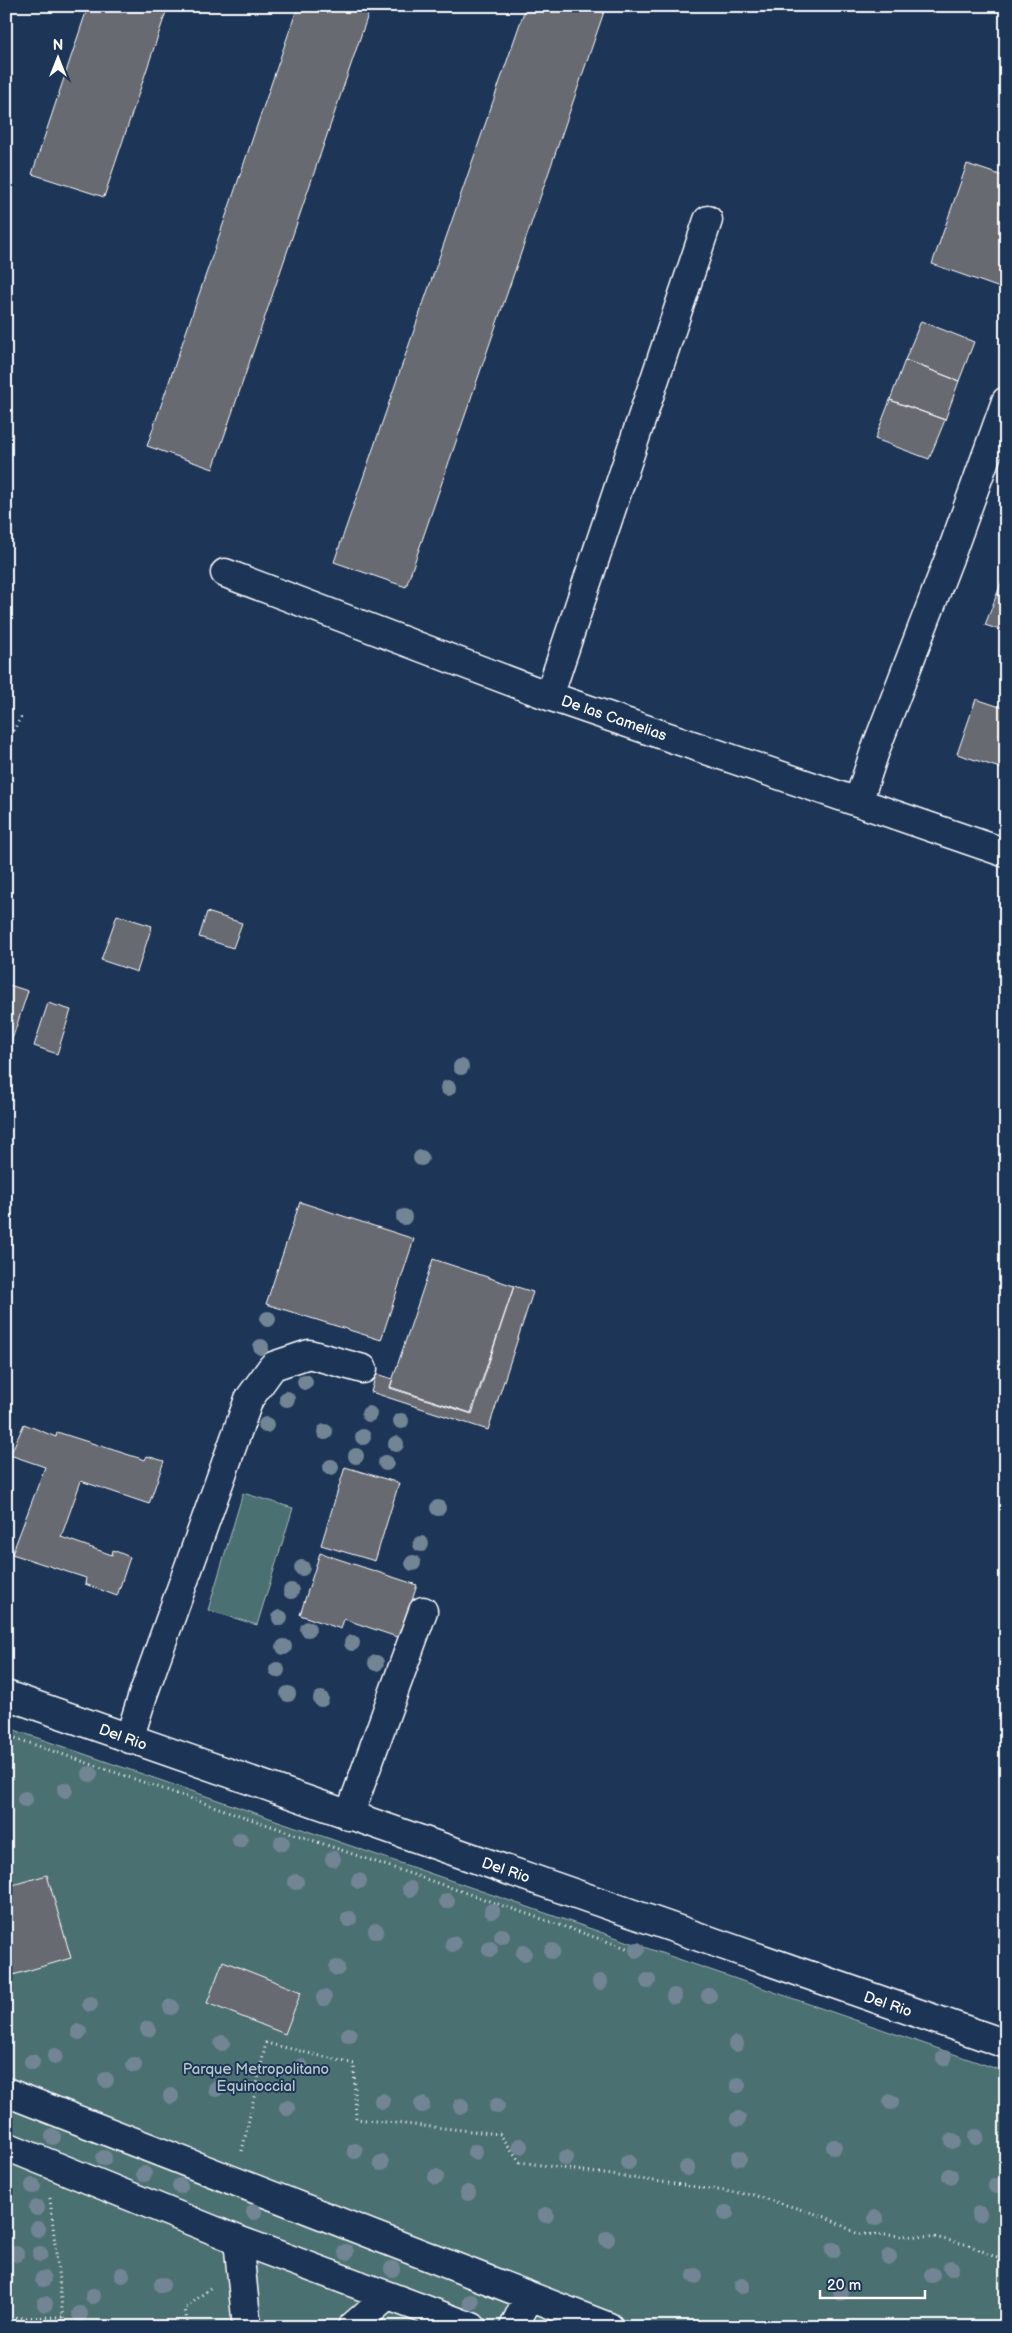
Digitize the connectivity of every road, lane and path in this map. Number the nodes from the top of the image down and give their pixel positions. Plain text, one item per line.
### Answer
1 (708, 220) dead end
2 (1006, 401) edge
3 (225, 573) dead end
4 (549, 696) junction
5 (22, 716) dead end
6 (6, 744) edge
7 (858, 802) junction
8 (1006, 854) edge
9 (364, 1369) dead end
10 (423, 1611) dead end
11 (6, 1695) edge
12 (6, 1736) edge
13 (129, 1739) junction
14 (349, 1816) junction
15 (648, 1956) dead end
16 (1006, 2044) edge
17 (6, 2092) edge
18 (6, 2146) edge
19 (235, 2181) junction
20 (50, 2197) dead end
21 (238, 2240) junction
22 (1006, 2262) edge
23 (215, 2284) dead end
24 (387, 2296) junction
25 (529, 2296) junction
26 (63, 2317) junction
27 (6, 2318) edge
28 (64, 2327) edge
29 (188, 2327) edge
30 (247, 2327) edge
31 (352, 2327) edge
32 (472, 2327) edge
33 (514, 2327) edge
34 (609, 2327) edge

1 - 4 street
2 - 7 street
3 - 4 street, De las Camelias
4 - 7 street, De las Camelias
5 - 6 path
7 - 8 street, De las Camelias
9 - 13 street
10 - 14 street
11 - 13 street, Del Rio
12 - 15 path
13 - 14 street, Del Rio
14 - 16 street, Del Rio
17 - 19 street
18 - 21 street
19 - 22 path
19 - 25 street
20 - 26 path
21 - 24 street
21 - 30 street
23 - 29 path
24 - 31 street
24 - 32 street
25 - 33 street
25 - 34 street
26 - 27 path
26 - 28 path

